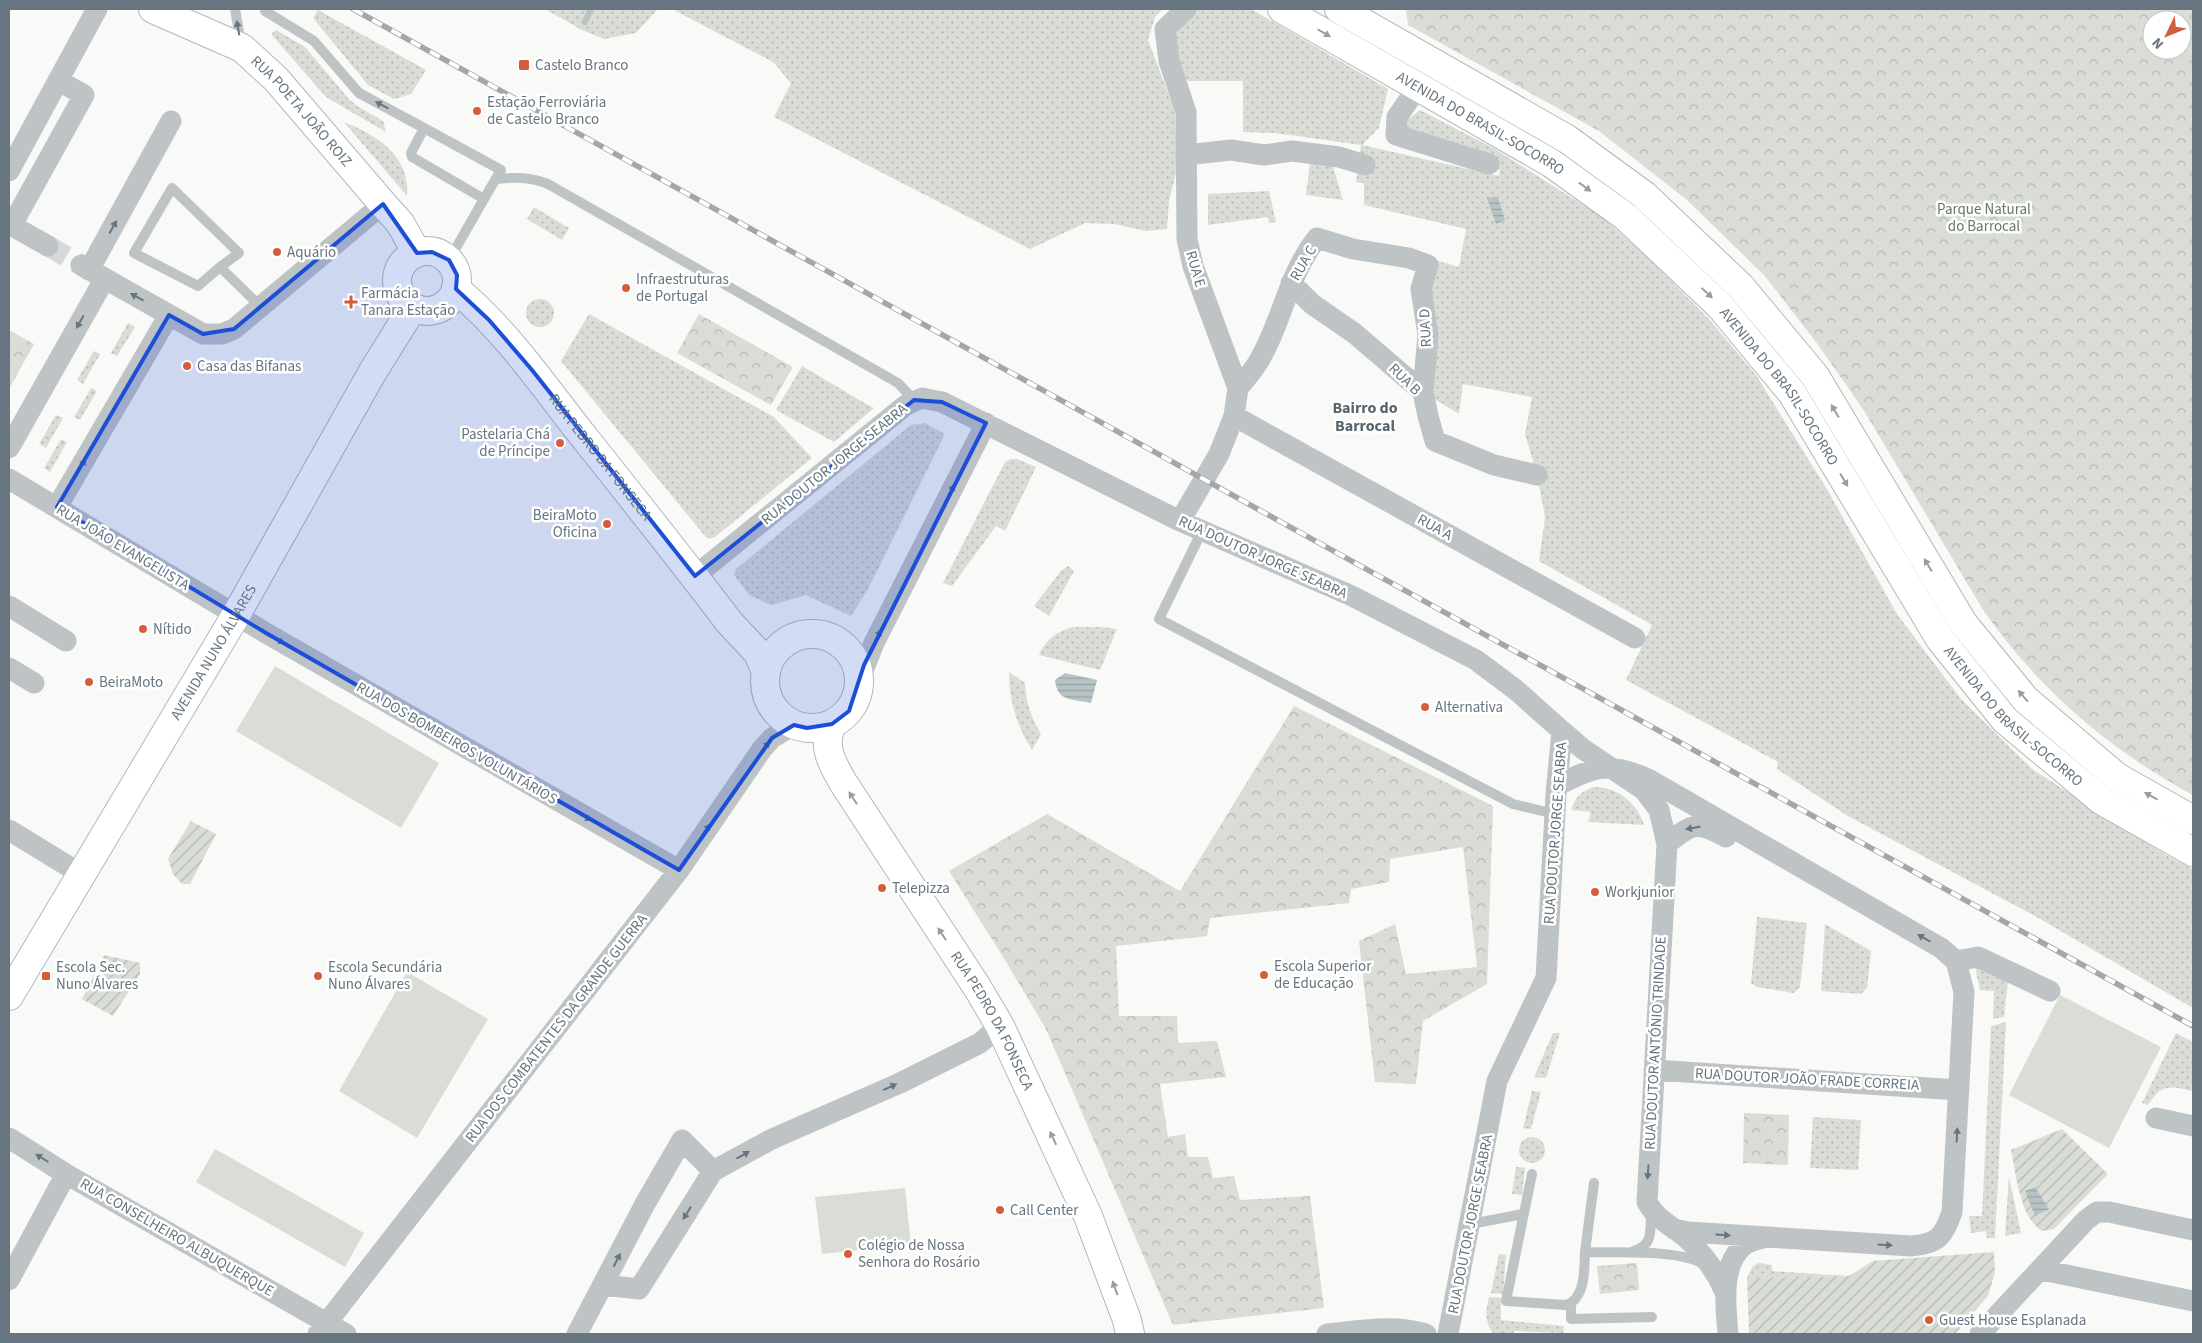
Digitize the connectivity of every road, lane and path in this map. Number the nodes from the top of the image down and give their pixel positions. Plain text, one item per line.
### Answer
1 (97, 9) edge
2 (153, 9) edge
3 (235, 9) edge
4 (1186, 9) edge
5 (1282, 9) edge
6 (1339, 9) edge
7 (265, 11) dead end
8 (242, 48) junction
9 (59, 81) junction
10 (1418, 87) junction
11 (170, 121) dead end
12 (424, 128) junction
13 (1186, 156) junction
14 (1489, 164) dead end
15 (1365, 165) dead end
16 (9, 171) edge
17 (496, 179) junction
18 (484, 199) junction
19 (383, 204) junction
20 (10, 224) edge
21 (48, 246) tunnel mouth
22 (417, 253) junction
23 (449, 260) junction
24 (1428, 265) joint
25 (220, 267) junction
26 (91, 271) junction
27 (1291, 284) junction
28 (456, 289) junction
29 (261, 307) junction
30 (413, 307) junction
31 (169, 315) junction
32 (1238, 388) junction
33 (1423, 392) junction
34 (914, 400) junction
35 (1234, 416) junction
36 (986, 424) junction
37 (9, 448) edge
38 (1537, 475) dead end
39 (9, 480) edge
40 (57, 507) junction
41 (1180, 521) junction
42 (1202, 531) junction
43 (694, 576) junction
44 (9, 606) edge
45 (236, 615) junction
46 (739, 630) junction
47 (794, 638) junction
48 (1635, 638) dead end
49 (66, 641) dead end
50 (9, 668) edge
51 (766, 672) junction
52 (859, 681) junction
53 (34, 683) dead end
54 (832, 724) junction
55 (794, 725) junction
56 (1562, 731) junction
57 (1610, 766) junction
58 (1557, 786) junction
59 (1556, 814) junction
60 (2193, 820) edge
61 (9, 830) edge
62 (1666, 844) junction
63 (2193, 852) edge
64 (1786, 858) junction
65 (679, 870) junction
66 (80, 874) junction
67 (1956, 961) junction
68 (2050, 991) dead end
69 (9, 996) edge
70 (1000, 1026) junction
71 (1654, 1070) junction
72 (1959, 1090) junction
73 (2156, 1118) dead end
74 (2193, 1126) edge
75 (9, 1138) edge
76 (713, 1171) junction
77 (66, 1174) junction
78 (1532, 1174) dead end
79 (1594, 1183) dead end
80 (1652, 1210) junction
81 (1523, 1214) junction
82 (1471, 1224) junction
83 (1674, 1229) junction
84 (2193, 1230) edge
85 (1766, 1237) junction
86 (1584, 1252) junction
87 (1628, 1253) junction
88 (2042, 1270) junction
89 (9, 1280) edge
90 (1722, 1284) junction
91 (604, 1285) junction
92 (2193, 1301) edge
93 (1572, 1303) junction
94 (1652, 1317) dead end
95 (323, 1328) edge
96 (346, 1334) edge
97 (577, 1334) edge
98 (1130, 1334) edge
99 (1326, 1334) edge
100 (1426, 1334) edge
101 (1448, 1334) edge
102 (1728, 1334) edge
103 (1980, 1334) edge

1 - 9 street
2 - 8 main road, RUA POETA JOÃO ROIZ
8 -> 3 lane
4 - 13 street, RUA E
5 -> 10 main road, AVENIDA DO BRASIL-SOCORRO
60 -> 6 main road, AVENIDA DO BRASIL-SOCORRO
12 -> 7 lane
8 - 19 main road, RUA POETA JOÃO ROIZ
9 - 16 street
9 - 20 street
10 - 14 street
10 -> 63 main road, AVENIDA DO BRASIL-SOCORRO
26 -> 11 street
12 - 17 lane
12 - 18 lane
13 - 15 street
13 - 32 street, RUA E
17 - 18 lane
17 - 34 lane
18 - 23 lane
19 - 22 main road, RUA POETA JOÃO ROIZ
19 - 29 street
20 - 21 street
22 - 23 main road
22 - 30 main road
23 - 28 main road
24 - 27 street, RUA C
24 - 33 street, RUA D
25 - 25 lane
25 - 29 lane
31 -> 26 street
26 -> 37 street
27 - 32 street, RUA C
27 - 33 street, RUA B
28 - 30 main road
28 - 43 main road, RUA PEDRO DA FONSECA
29 - 31 street
30 - 45 main road, AVENIDA NUNO ÁLVARES
40 -> 31 street
32 - 35 street, RUA E
33 - 38 street, RUA B
34 - 36 street, RUA DOUTOR JORGE SEABRA
34 - 43 street, RUA DOUTOR JORGE SEABRA
35 - 41 street, RUA E
35 - 48 street, RUA A
36 - 41 street, RUA DOUTOR JORGE SEABRA
52 -> 36 street
39 - 40 street, RUA JOÃO EVANGELISTA
40 - 45 street, RUA JOÃO EVANGELISTA
41 - 42 street, RUA DOUTOR JORGE SEABRA
42 - 56 street, RUA DOUTOR JORGE SEABRA
42 - 59 lane
43 - 46 main road, RUA PEDRO DA FONSECA
44 - 49 street
45 -> 65 street, RUA DOS BOMBEIROS VOLUNTÁRIOS
45 - 66 main road, AVENIDA NUNO ÁLVARES
46 - 47 main road, RUA PEDRO DA FONSECA
46 - 51 main road, RUA PEDRO DA FONSECA
47 - 51 main road
47 - 52 main road
50 - 53 street
51 - 55 main road
52 - 54 main road
54 - 55 main road
70 -> 54 main road, RUA PEDRO DA FONSECA
65 -> 55 street, RUA DOS COMBATENTES DA GRANDE GUERRA
56 - 57 street
56 - 58 street, RUA DOUTOR JORGE SEABRA
57 - 58 street
57 - 62 street, RUA DOUTOR ANTÓNIO TRINDADE
57 - 64 street
58 - 59 street, RUA DOUTOR JORGE SEABRA
59 - 82 street, RUA DOUTOR JORGE SEABRA
61 - 66 street
64 -> 62 street
62 - 71 street, RUA DOUTOR ANTÓNIO TRINDADE
67 -> 64 street
65 - 95 street, RUA DOS COMBATENTES DA GRANDE GUERRA
66 - 69 main road, AVENIDA NUNO ÁLVARES
67 - 68 street
67 - 72 street
76 -> 70 street
98 -> 70 main road, RUA PEDRO DA FONSECA
71 - 72 street, RUA DOUTOR JOÃO FRADE CORREIA
71 -> 80 street, RUA DOUTOR ANTÓNIO TRINDADE
85 -> 72 street
73 - 74 street
77 -> 75 street, RUA CONSELHEIRO ALBUQUERQUE
76 -> 91 street
91 -> 76 street
77 - 89 street
77 - 95 street, RUA CONSELHEIRO ALBUQUERQUE
78 - 81 lane
79 - 86 lane
80 - 83 street
80 - 87 lane
81 - 82 lane
81 - 93 lane
82 - 101 street, RUA DOUTOR JORGE SEABRA
83 -> 85 street
83 - 90 street
84 - 88 street
85 - 90 street
86 - 87 lane
86 - 93 lane
87 - 90 lane
88 - 92 street
88 - 103 street
90 - 102 street
91 - 97 street
93 - 94 lane
95 - 96 street, RUA CONSELHEIRO ALBUQUERQUE
99 - 100 street

